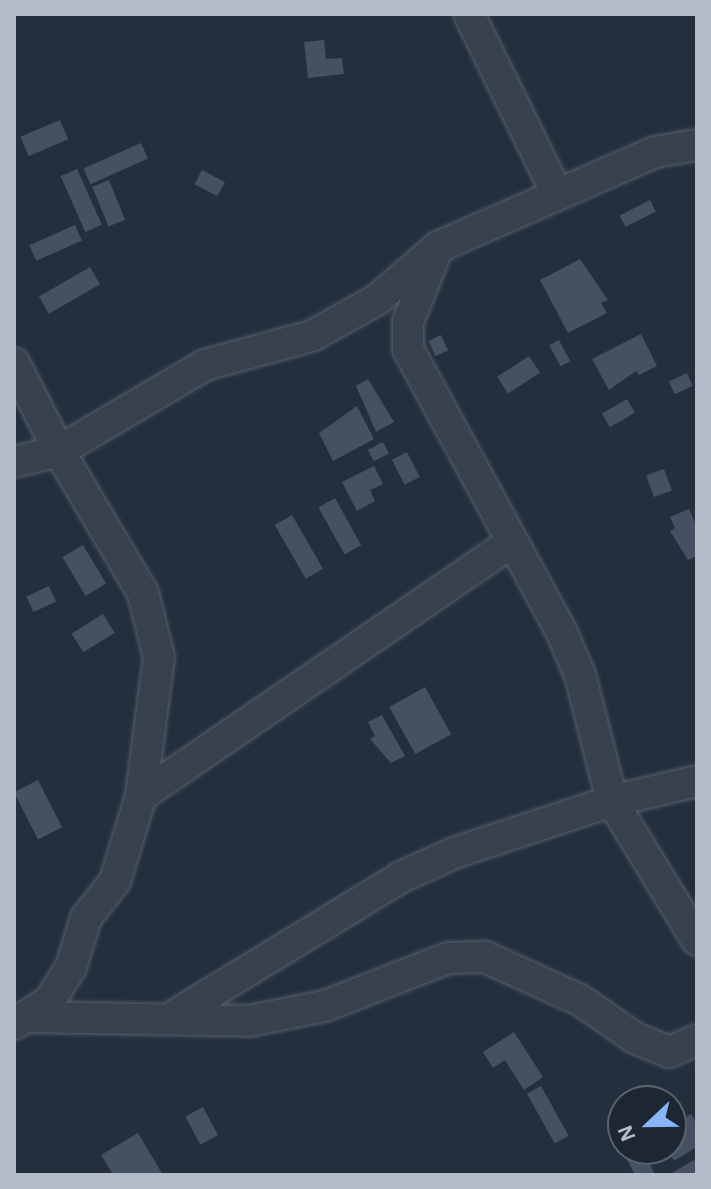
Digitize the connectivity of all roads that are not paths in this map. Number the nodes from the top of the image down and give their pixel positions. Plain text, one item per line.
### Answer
1 (469, 14) edge
2 (697, 145) edge
3 (557, 194) junction
4 (438, 247) junction
5 (14, 363) edge
6 (59, 451) junction
7 (14, 462) edge
8 (512, 542) junction
9 (697, 781) edge
10 (141, 796) junction
11 (612, 801) junction
12 (697, 940) edge
13 (170, 1018) junction
14 (21, 1020) edge
15 (697, 1040) edge

1 - 3 street
2 - 3 street
3 - 4 street
4 - 6 street
4 - 8 street
5 - 6 street
6 - 7 street
6 - 10 street
8 - 10 street
8 - 11 street
9 - 11 street
10 - 14 street
11 - 12 street
11 - 13 street
13 - 14 street
13 - 15 street

